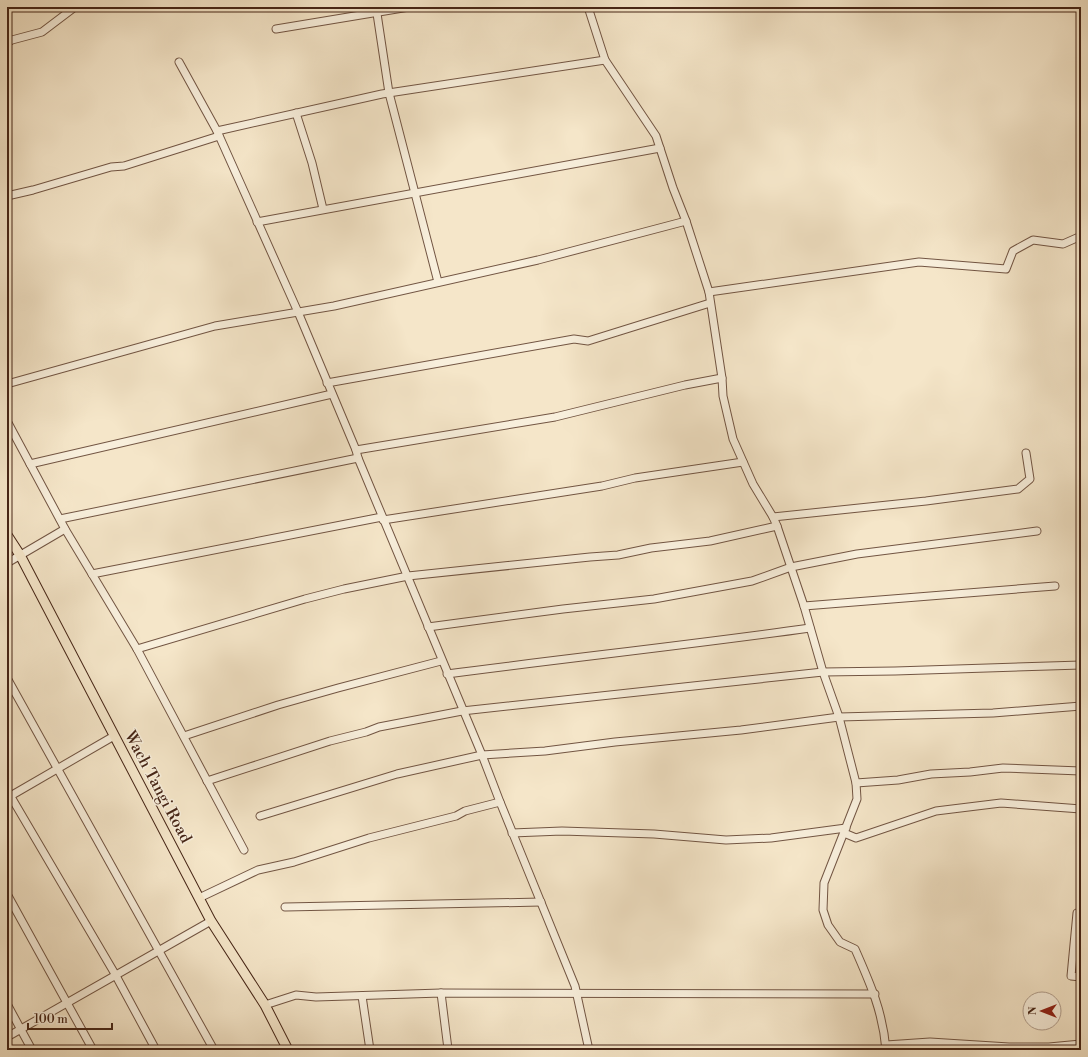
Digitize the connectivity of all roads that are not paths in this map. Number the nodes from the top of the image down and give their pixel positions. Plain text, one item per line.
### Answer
1 (75, 7) edge
2 (409, 7) edge
3 (588, 7) edge
4 (377, 9) edge
5 (276, 29) dead end
6 (7, 43) edge
7 (605, 60) junction
8 (179, 62) dead end
9 (389, 93) junction
10 (296, 114) junction
11 (218, 133) junction
12 (660, 148) junction
13 (415, 193) junction
14 (7, 196) edge
15 (323, 209) junction
16 (686, 221) junction
17 (257, 222) junction
18 (1081, 236) edge
19 (438, 282) junction
20 (709, 292) junction
21 (710, 303) junction
22 (298, 312) junction
23 (722, 378) junction
24 (327, 383) junction
25 (7, 384) edge
26 (332, 394) junction
27 (7, 421) edge
28 (356, 450) junction
29 (1026, 453) dead end
30 (358, 458) junction
31 (743, 462) junction
32 (30, 464) junction
33 (773, 517) junction
34 (383, 518) junction
35 (60, 519) junction
36 (777, 526) junction
37 (66, 529) junction
38 (1037, 531) dead end
39 (7, 535) edge
40 (20, 555) junction
41 (7, 563) edge
42 (791, 567) junction
43 (92, 574) junction
44 (408, 576) junction
45 (1054, 586) dead end
46 (804, 606) junction
47 (428, 627) junction
48 (810, 628) junction
49 (137, 650) junction
50 (441, 661) junction
51 (1081, 665) edge
52 (823, 672) junction
53 (447, 674) junction
54 (7, 678) edge
55 (1081, 706) edge
56 (462, 711) junction
57 (839, 717) junction
58 (114, 736) junction
59 (184, 736) junction
60 (482, 755) junction
61 (57, 769) junction
62 (1081, 771) edge
63 (207, 781) junction
64 (856, 784) junction
65 (8, 795) edge
66 (500, 802) junction
67 (1081, 808) edge
68 (260, 816) dead end
69 (845, 831) junction
70 (512, 832) junction
71 (244, 850) dead end
72 (7, 894) edge
73 (199, 898) junction
74 (541, 902) junction
75 (285, 907) dead end
76 (1077, 913) dead end
77 (211, 920) junction
78 (158, 950) junction
79 (115, 974) junction
80 (1081, 977) edge
81 (440, 993) junction
82 (577, 994) junction
83 (875, 994) junction
84 (362, 996) junction
85 (67, 1002) junction
86 (7, 1004) edge
87 (265, 1005) junction
88 (21, 1029) junction
89 (7, 1037) edge
90 (1081, 1044) edge
91 (886, 1048) edge
92 (448, 1049) dead end
93 (32, 1050) edge
94 (93, 1050) edge
95 (156, 1050) edge
96 (214, 1050) edge
97 (288, 1050) edge
98 (370, 1050) edge
99 (589, 1050) edge

1 - 6 street
2 - 4 street
3 - 7 street
4 - 5 street
4 - 9 street
7 - 9 street
7 - 12 street
8 - 11 street
9 - 10 street
9 - 13 street
10 - 11 street
10 - 15 street
11 - 14 street
11 - 17 street
12 - 13 street
12 - 16 street
13 - 15 street
13 - 19 street
15 - 17 street
16 - 19 street
16 - 20 street
17 - 22 street
18 - 20 street
19 - 22 street
20 - 21 street
21 - 23 street
21 - 24 street
22 - 24 street
22 - 25 street
23 - 28 street
23 - 31 street
24 - 26 street
26 - 28 street
26 - 32 street
27 - 32 street
28 - 30 street
29 - 33 street
30 - 34 street
30 - 35 street
31 - 33 street
31 - 34 street
32 - 35 street
33 - 36 street
34 - 43 street
34 - 44 street
35 - 37 street
36 - 42 street
36 - 44 street
37 - 40 street
37 - 43 street
38 - 42 street
39 - 40 main road, Wach Tangi Road
40 - 41 street
40 - 58 main road, Wach Tangi Road
42 - 46 street
42 - 47 street
43 - 49 street
44 - 47 street
44 - 49 street
45 - 46 street
46 - 48 street
47 - 50 street
48 - 52 street
48 - 53 street
49 - 59 street
50 - 53 street
50 - 59 street
51 - 52 street
52 - 56 street
52 - 57 street
53 - 56 street
54 - 61 street
55 - 57 street
56 - 60 street
56 - 63 street
57 - 60 street
57 - 64 street
58 - 61 street
58 - 73 main road, Wach Tangi Road
59 - 63 street
60 - 66 street
60 - 68 street
61 - 65 street
61 - 78 street
62 - 64 street
63 - 71 street
64 - 69 street
65 - 79 street
66 - 70 street
66 - 73 street
67 - 69 street
69 - 70 street
69 - 83 street
70 - 74 street
72 - 85 street
73 - 77 main road, Wach Tangi Road
74 - 75 street
74 - 82 street
76 - 80 street
77 - 78 street
77 - 87 main road, Wach Tangi Road
78 - 79 street
78 - 96 street
79 - 85 street
79 - 95 street
81 - 82 street
81 - 84 street
81 - 92 street
82 - 83 street
82 - 99 street
83 - 91 street
84 - 87 street
84 - 98 street
85 - 88 street
85 - 94 street
86 - 88 street
87 - 97 main road, Wach Tangi Road
88 - 89 street
88 - 93 street
90 - 91 street

